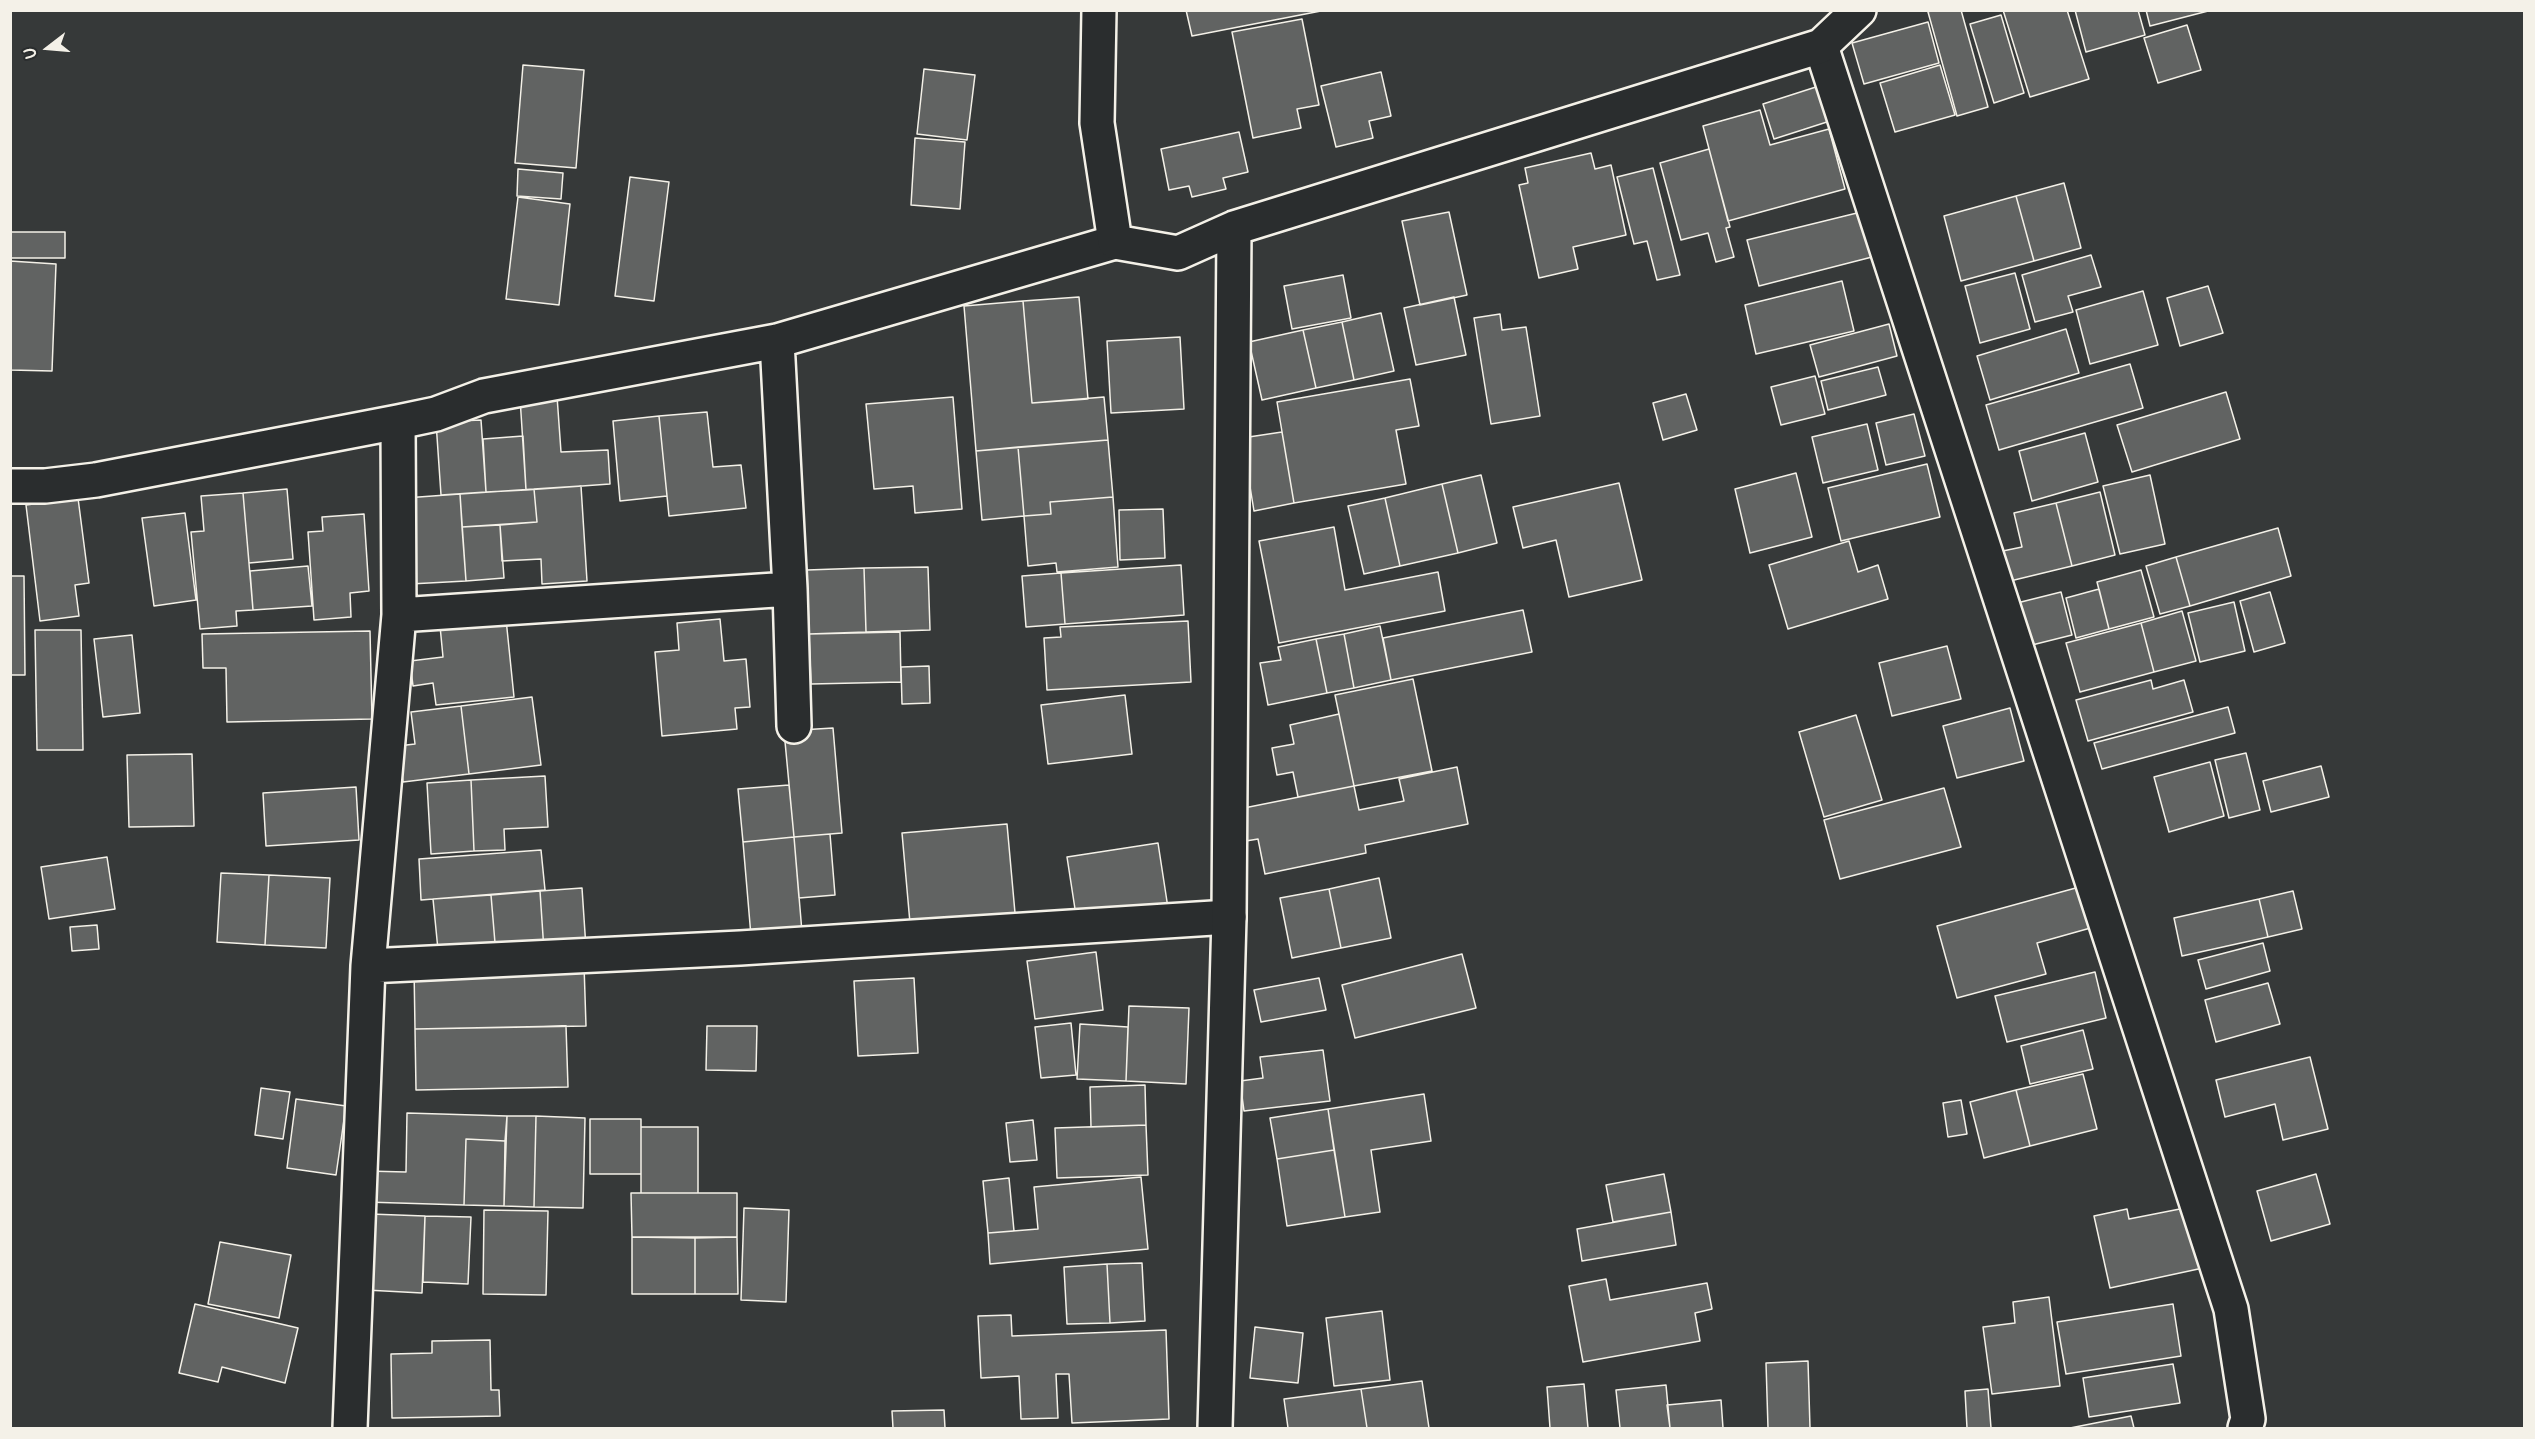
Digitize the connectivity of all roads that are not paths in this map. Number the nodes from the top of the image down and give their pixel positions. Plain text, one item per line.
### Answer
1 (1099, 10) edge
2 (1859, 10) edge
3 (1821, 46) junction
4 (1234, 228) junction
5 (1115, 242) junction
6 (777, 341) junction
7 (398, 422) junction
8 (10, 486) edge
9 (790, 589) junction
10 (399, 615) junction
11 (795, 726) dead end
12 (1229, 917) junction
13 (368, 966) junction
14 (350, 1428) edge
15 (1215, 1428) edge
16 (2245, 1428) edge

1 - 5 street
2 - 3 street
3 - 4 street
3 - 16 street
4 - 5 street
4 - 12 street
5 - 6 street
6 - 7 street
6 - 9 street
7 - 8 street
7 - 10 street
9 - 10 street
9 - 11 street
10 - 13 street
12 - 13 street
12 - 15 street
13 - 14 street

